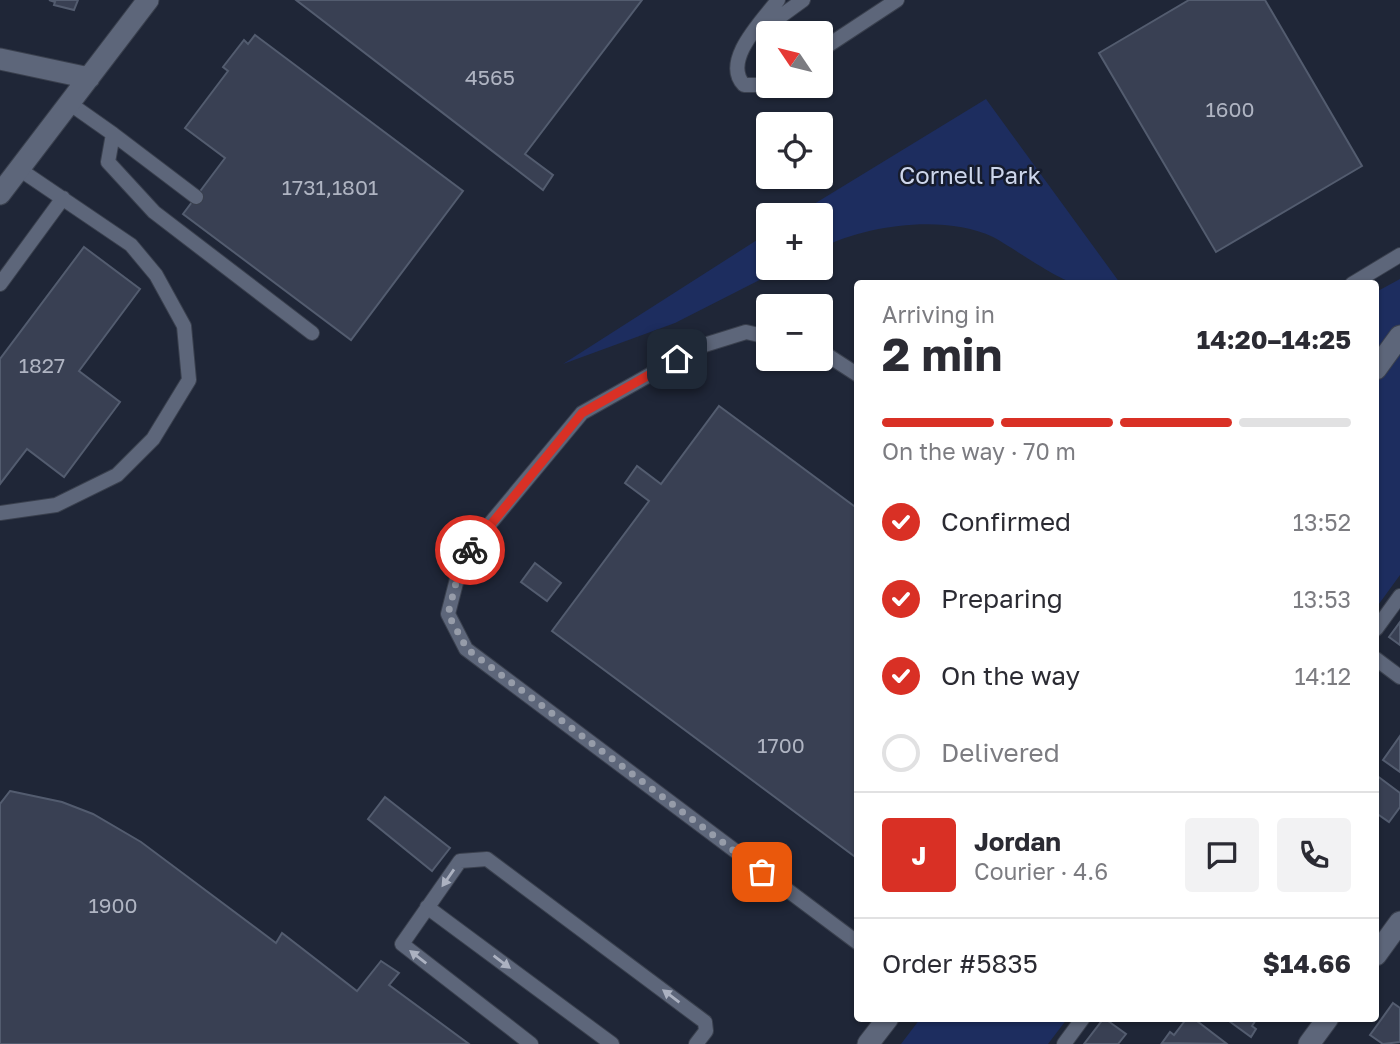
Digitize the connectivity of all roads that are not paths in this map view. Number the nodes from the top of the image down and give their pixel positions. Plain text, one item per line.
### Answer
1 (148, 0) edge
2 (778, 0) edge
3 (803, 0) edge
4 (897, 0) edge
5 (747, 41) junction
6 (833, 42) edge
7 (0, 59) edge
8 (89, 78) junction
9 (756, 85) edge
10 (69, 103) junction
11 (113, 134) junction
12 (19, 169) junction
13 (0, 194) edge
14 (196, 197) dead end
15 (63, 198) junction
16 (1400, 255) edge
17 (1359, 280) edge
18 (0, 284) edge
19 (312, 333) dead end
20 (756, 334) edge
21 (1400, 336) edge
22 (833, 359) edge
23 (1379, 365) edge
24 (854, 372) edge
25 (0, 513) edge
26 (1400, 596) edge
27 (1379, 625) edge
28 (1379, 661) edge
29 (1400, 677) edge
30 (427, 907) junction
31 (1399, 924) edge
32 (854, 940) edge
33 (1379, 951) edge
34 (885, 1022) edge
35 (1080, 1022) edge
36 (1325, 1022) edge
37 (531, 1044) edge
38 (612, 1044) edge
39 (696, 1044) edge
40 (869, 1044) edge
41 (1064, 1044) edge
42 (1309, 1044) edge

1 - 8 street
2 - 5 lane
3 - 5 lane
4 - 6 lane
5 - 9 lane
7 - 8 street
8 - 10 street
10 - 11 lane
10 - 12 street
11 - 14 lane
11 - 19 lane
12 - 13 street
12 - 15 lane
15 - 18 lane
15 - 25 lane
16 - 17 lane
20 - 32 lane
21 - 23 street
22 - 24 lane
26 - 27 lane
28 - 29 lane
37 -> 30 lane
30 -> 38 lane
39 -> 30 lane
31 - 33 street
34 - 40 street
35 - 41 lane
36 - 42 street

